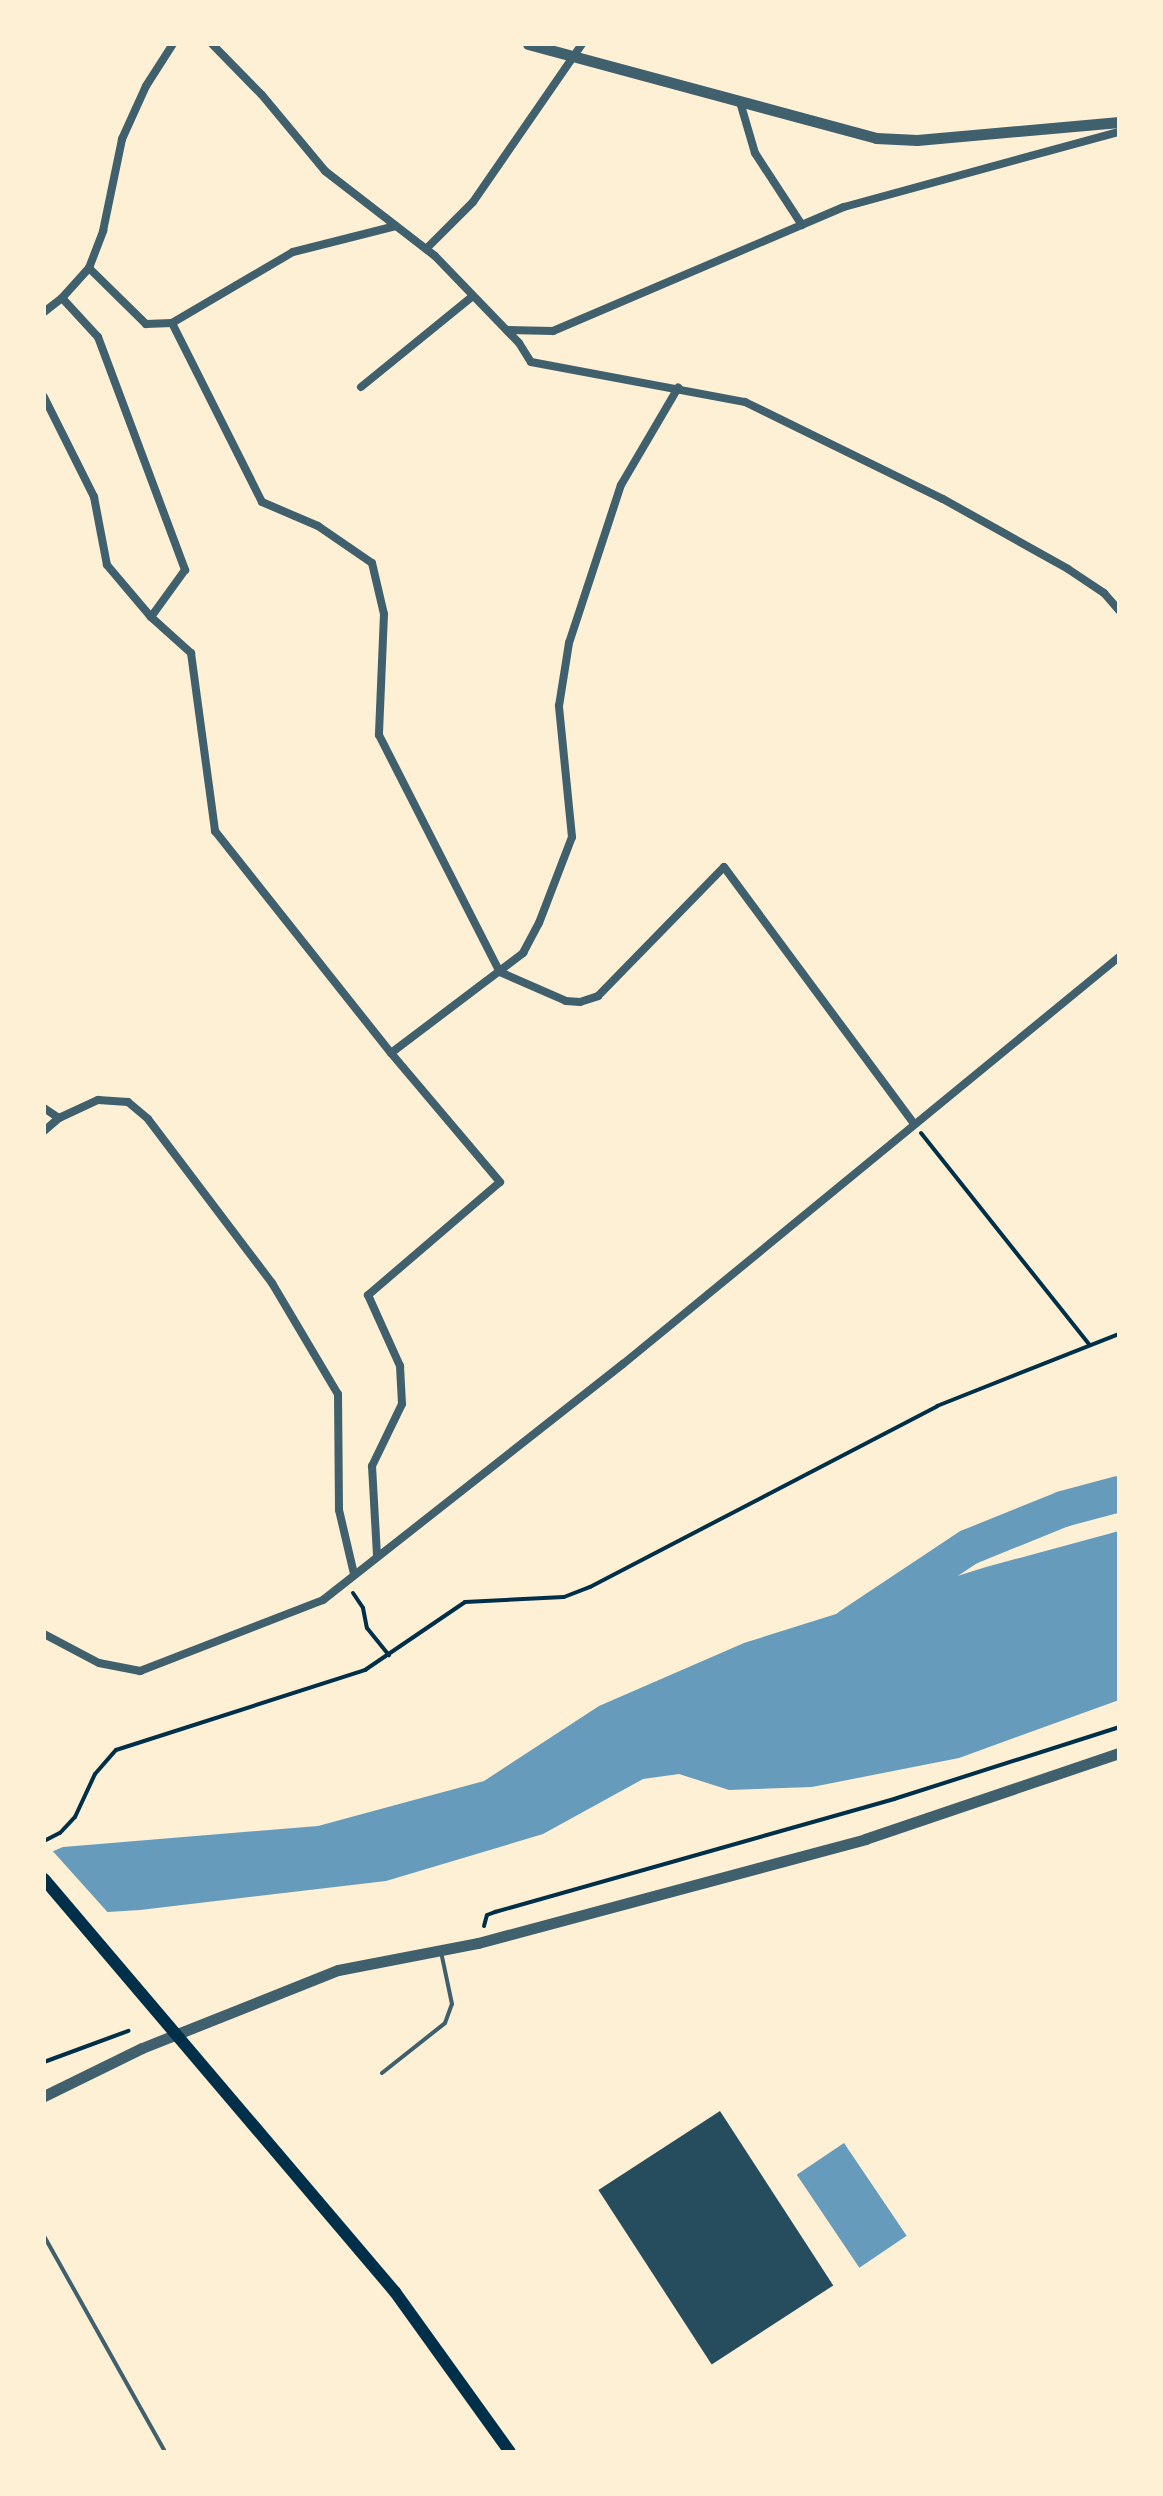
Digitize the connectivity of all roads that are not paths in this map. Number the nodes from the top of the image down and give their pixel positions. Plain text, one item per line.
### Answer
1 (173, 44) edge
2 (212, 44) edge
3 (528, 44) edge
4 (582, 44) edge
5 (574, 56) junction
6 (740, 102) junction
7 (1119, 122) edge
8 (1119, 132) edge
9 (802, 225) junction
10 (396, 226) junction
11 (426, 249) junction
12 (89, 268) junction
13 (473, 296) junction
14 (62, 298) junction
15 (44, 312) edge
16 (172, 323) junction
17 (506, 330) junction
18 (361, 387) dead end
19 (678, 388) junction
20 (44, 397) edge
21 (1119, 610) edge
22 (151, 617) junction
23 (1119, 957) edge
24 (500, 972) junction
25 (391, 1053) junction
26 (44, 1108) edge
27 (59, 1118) junction
28 (914, 1124) junction
29 (44, 1131) edge
30 (377, 1556) junction
31 (354, 1574) junction
32 (44, 1634) edge
33 (1119, 1753) edge
34 (44, 1879) edge
35 (441, 1950) junction
36 (176, 2035) junction
37 (382, 2073) dead end
38 (44, 2096) edge
39 (44, 2236) edge
40 (165, 2452) edge
41 (510, 2452) edge

1 - 12 street
2 - 10 street
3 - 5 street
4 - 5 street
5 - 6 street
5 - 11 street
6 - 7 street
6 - 9 street
8 - 9 street
9 - 17 street
10 - 11 street
10 - 16 street
11 - 13 street
12 - 14 street
12 - 16 street
13 - 17 street
13 - 18 street
14 - 15 street
14 - 22 street
16 - 24 street
17 - 19 street
19 - 21 street
19 - 24 street
20 - 22 street
22 - 25 street
23 - 28 street
24 - 25 street
24 - 28 street
25 - 30 street
26 - 27 street
27 - 29 street
27 - 31 street
28 - 30 street
30 - 31 street
31 - 32 street
33 - 35 street
34 - 36 main road
35 - 36 street
35 - 37 lane
36 - 38 street
36 - 41 main road
39 - 40 lane

